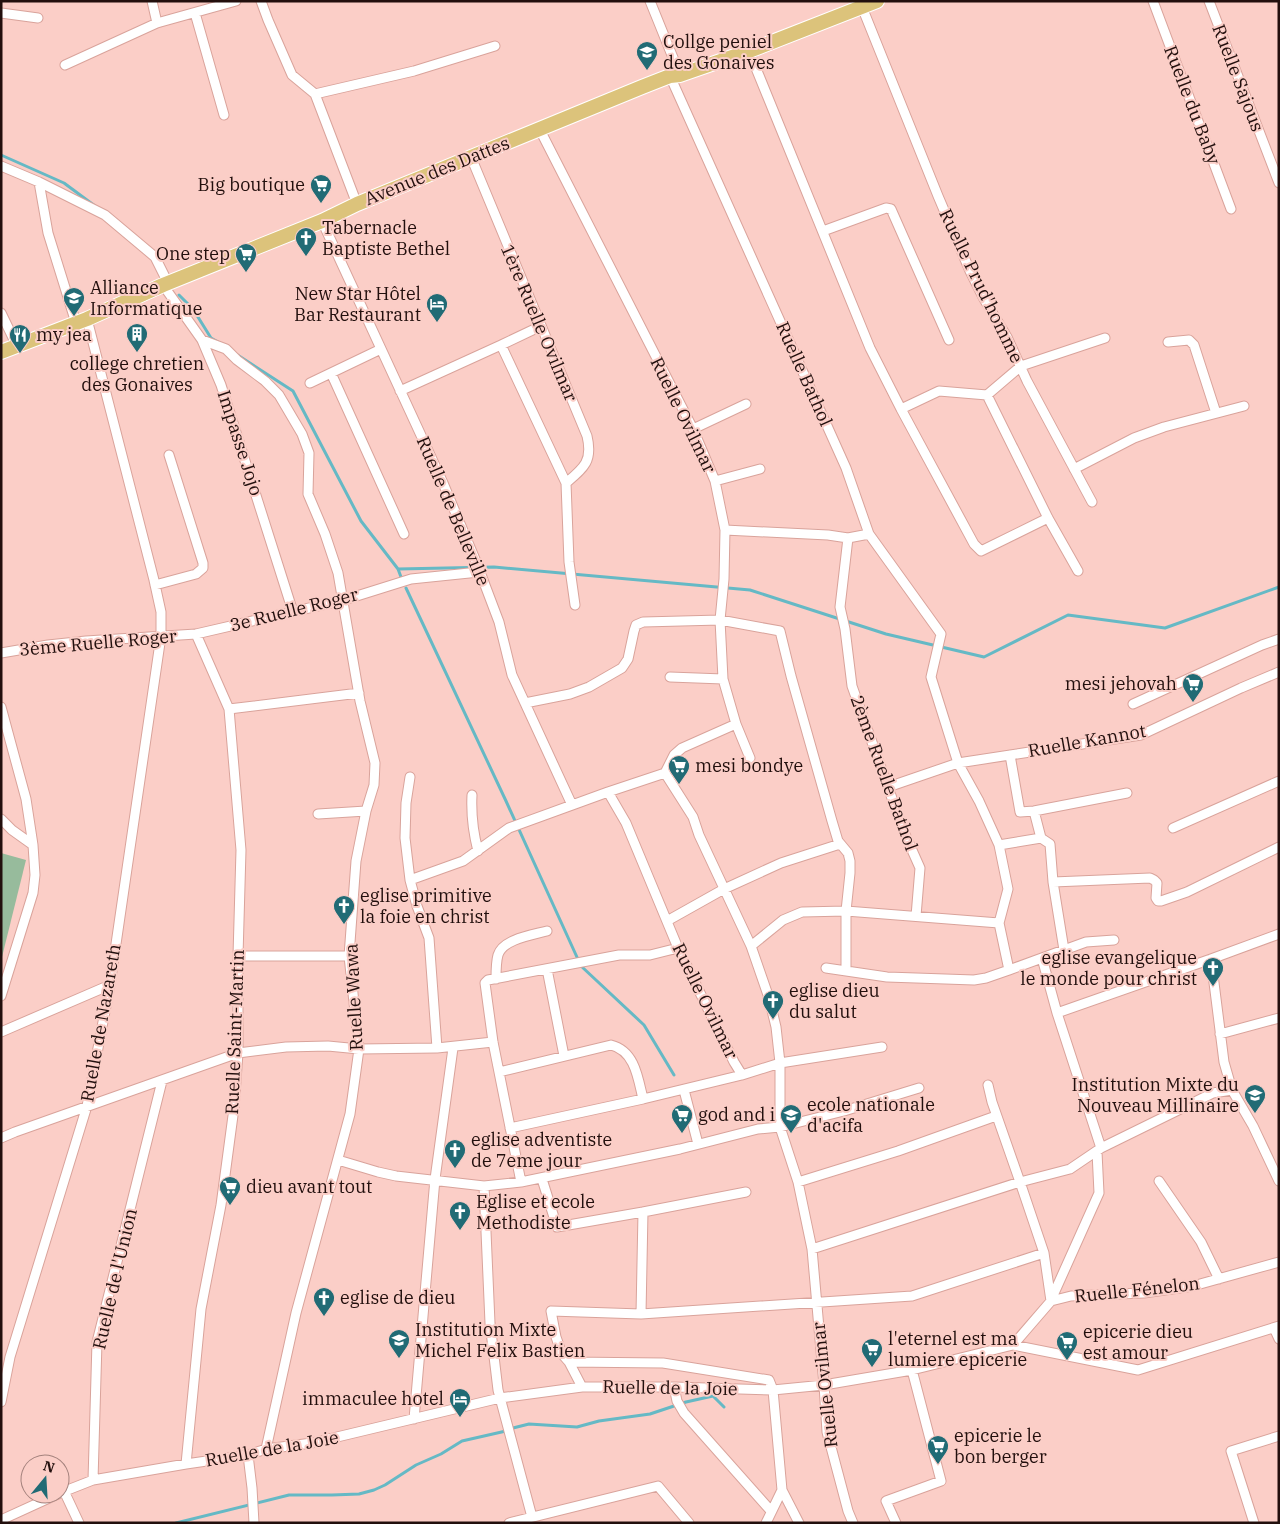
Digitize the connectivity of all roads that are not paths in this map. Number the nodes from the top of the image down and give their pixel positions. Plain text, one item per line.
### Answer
1 (152, 1) edge
2 (236, 1) edge
3 (261, 1) edge
4 (650, 1) edge
5 (877, 1) edge
6 (1153, 1) edge
7 (1208, 1) edge
8 (862, 7) junction
9 (1, 13) edge
10 (195, 13) junction
11 (38, 18) dead end
12 (157, 23) junction
13 (495, 46) dead end
14 (749, 50) junction
15 (65, 65) dead end
16 (675, 76) junction
17 (315, 94) junction
18 (224, 115) dead end
19 (540, 130) junction
20 (471, 157) junction
21 (1, 166) edge
22 (39, 182) junction
23 (1279, 183) edge
24 (357, 204) junction
25 (1231, 209) dead end
26 (322, 220) junction
27 (823, 232) junction
28 (165, 284) junction
29 (1, 313) edge
30 (81, 321) junction
31 (541, 326) junction
32 (1105, 338) dead end
33 (202, 340) junction
34 (949, 340) dead end
35 (1168, 342) dead end
36 (501, 345) junction
37 (17, 346) junction
38 (381, 349) junction
39 (1, 352) edge
40 (1021, 366) junction
41 (331, 373) junction
42 (310, 382) dead end
43 (400, 391) junction
44 (987, 395) junction
45 (746, 404) dead end
46 (1244, 406) dead end
47 (901, 409) junction
48 (1216, 413) junction
49 (693, 430) junction
50 (169, 455) dead end
51 (760, 469) dead end
52 (1074, 470) junction
53 (716, 481) junction
54 (566, 483) junction
55 (1092, 502) dead end
56 (1048, 518) junction
57 (725, 530) junction
58 (404, 534) dead end
59 (869, 534) junction
60 (848, 538) junction
61 (478, 568) junction
62 (1078, 571) dead end
63 (155, 585) junction
64 (344, 600) junction
65 (575, 605) dead end
66 (294, 612) junction
67 (720, 620) junction
68 (196, 634) junction
69 (161, 636) junction
70 (1279, 639) edge
71 (1, 653) edge
72 (1279, 672) edge
73 (670, 677) dead end
74 (723, 679) junction
75 (359, 693) junction
76 (525, 703) junction
77 (1133, 704) dead end
78 (1, 707) edge
79 (229, 709) junction
80 (736, 724) junction
81 (1010, 755) junction
82 (750, 758) dead end
83 (958, 763) junction
84 (665, 773) junction
85 (410, 777) dead end
86 (1279, 781) edge
87 (888, 787) junction
88 (608, 792) junction
89 (1127, 793) dead end
90 (472, 795) dead end
91 (572, 805) junction
92 (366, 811) junction
93 (1034, 811) junction
94 (318, 814) dead end
95 (1, 819) edge
96 (1172, 828) dead end
97 (1041, 838) junction
98 (840, 844) junction
99 (33, 845) junction
100 (999, 845) junction
101 (1279, 847) edge
102 (478, 851) junction
103 (410, 880) junction
104 (1053, 882) junction
105 (724, 888) junction
106 (846, 911) junction
107 (916, 916) junction
108 (667, 921) junction
109 (998, 923) junction
110 (547, 930) dead end
111 (1279, 934) edge
112 (1114, 940) dead end
113 (751, 946) junction
114 (678, 948) junction
115 (1064, 950) junction
116 (238, 956) junction
117 (349, 956) junction
118 (1042, 958) junction
119 (1211, 959) junction
120 (826, 968) dead end
121 (547, 969) junction
122 (1009, 970) junction
123 (846, 971) junction
124 (496, 979) junction
125 (110, 985) junction
126 (1, 996) edge
127 (1057, 1013) junction
128 (1279, 1018) edge
129 (1, 1032) edge
130 (1220, 1034) junction
131 (493, 1042) junction
132 (882, 1047) dead end
133 (436, 1048) junction
134 (453, 1048) junction
135 (359, 1049) junction
136 (238, 1053) junction
137 (564, 1056) junction
138 (780, 1063) junction
139 (499, 1072) junction
140 (742, 1075) junction
141 (162, 1081) junction
142 (988, 1085) dead end
143 (919, 1088) dead end
144 (684, 1090) junction
145 (1232, 1090) junction
146 (643, 1099) junction
147 (86, 1106) junction
148 (996, 1116) junction
149 (780, 1127) junction
150 (510, 1128) junction
151 (1, 1138) edge
152 (698, 1144) junction
153 (1099, 1150) junction
154 (338, 1160) junction
155 (435, 1179) junction
156 (542, 1179) junction
157 (1159, 1181) dead end
158 (1279, 1181) edge
159 (521, 1182) junction
160 (798, 1182) junction
161 (1020, 1182) junction
162 (484, 1186) junction
163 (746, 1192) dead end
164 (643, 1212) junction
165 (812, 1249) junction
166 (1044, 1253) junction
167 (1279, 1262) edge
168 (1219, 1279) junction
169 (1051, 1300) junction
170 (816, 1303) junction
171 (641, 1314) junction
172 (1276, 1327) edge
173 (1279, 1339) edge
174 (1014, 1345) junction
175 (570, 1362) junction
176 (912, 1370) junction
177 (824, 1385) junction
178 (582, 1387) junction
179 (674, 1387) junction
180 (773, 1390) junction
181 (500, 1398) junction
182 (1, 1402) edge
183 (414, 1419) junction
184 (1279, 1436) edge
185 (266, 1449) junction
186 (248, 1455) junction
187 (186, 1464) junction
188 (93, 1480) junction
189 (70, 1489) edge
190 (782, 1490) junction
191 (37, 1504) edge
192 (68, 1504) edge
193 (771, 1511) junction
194 (532, 1517) junction
195 (545, 1519) edge
196 (1, 1520) edge
197 (79, 1523) edge
198 (254, 1523) edge
199 (509, 1523) edge
200 (689, 1523) edge
201 (766, 1523) edge
202 (799, 1523) edge
203 (852, 1523) edge
204 (896, 1523) edge
205 (1254, 1523) edge

1 - 12 street
2 - 10 street
3 - 17 street
4 - 16 street, Ruelle Bathol
5 - 8 main road, Avenue des Dattes
6 - 25 street, Ruelle du Baby
7 - 23 street, Ruelle Sajous
8 - 14 main road, Avenue des Dattes
8 - 40 street, Ruelle Prud'homme
9 - 11 street
10 - 12 street
10 - 18 street
12 - 15 street
13 - 17 street
14 - 16 main road, Avenue des Dattes
14 - 27 street
16 - 19 main road, Avenue des Dattes
16 - 59 street, Ruelle Bathol
17 - 24 street
19 - 20 main road, Avenue des Dattes
19 - 49 street, Ruelle Ovilmar
20 - 24 main road, Avenue des Dattes
20 - 31 street, 1ère Ruelle Ovilmar
21 - 22 street, Impasse Jojo
22 - 28 street, Impasse Jojo
22 - 30 street, Ruelle de Nazareth
24 - 26 main road, Avenue des Dattes
26 - 28 main road, Avenue des Dattes
26 - 38 street, Ruelle de Belleville
27 - 34 street
27 - 47 street
28 - 30 main road, Avenue des Dattes
28 - 33 street, Impasse Jojo
29 - 37 street
30 - 37 main road, Avenue des Dattes
30 - 63 street, Ruelle de Nazareth
31 - 36 street
31 - 54 street, 1ère Ruelle Ovilmar
32 - 40 street
33 - 64 street, Ruelle Wawa
33 - 66 street, Impasse Jojo
35 - 48 street
36 - 43 street
36 - 54 street
37 - 39 main road, Avenue des Dattes
38 - 41 street
38 - 43 street, Ruelle de Belleville
40 - 44 street
40 - 52 street, Ruelle Prud'homme
41 - 42 street
41 - 58 street
43 - 61 street, Ruelle de Belleville
44 - 47 street
44 - 56 street
45 - 49 street
46 - 48 street
47 - 56 street
48 - 52 street
49 - 53 street, Ruelle Ovilmar
50 - 63 street
51 - 53 street
52 - 55 street, Ruelle Prud'homme
53 - 57 street, Ruelle Ovilmar
54 - 65 street
56 - 62 street
57 - 60 street
57 - 67 street, Ruelle Ovilmar
59 - 60 street
59 - 83 street, Ruelle Bathol
60 - 87 street, 2ème Ruelle Bathol
61 - 64 street, 3e Ruelle Roger
61 - 76 street, Ruelle de Belleville
63 - 69 street, Ruelle de Nazareth
64 - 66 street, 3e Ruelle Roger
64 - 75 street, Ruelle Wawa
66 - 68 street, 3e Ruelle Roger
67 - 74 street, Ruelle Ovilmar
67 - 76 street
67 - 98 street
68 - 69 street, 3ème Ruelle Roger
68 - 79 street, Ruelle Saint-Martin
69 - 71 street, 3ème Ruelle Roger
69 - 125 street, Ruelle de Nazareth
70 - 77 street
72 - 81 street, Ruelle Kannot
73 - 74 street
74 - 80 street, Ruelle Ovilmar
75 - 79 street
75 - 92 street, Ruelle Wawa
76 - 91 street, Ruelle de Belleville
78 - 99 street
79 - 116 street, Ruelle Saint-Martin
80 - 82 street, Ruelle Ovilmar
80 - 84 street
81 - 83 street, Ruelle Kannot
81 - 93 street
83 - 87 street, Ruelle Kannot
83 - 100 street, Ruelle Bathol
84 - 88 street
84 - 105 street
85 - 103 street
86 - 96 street
87 - 107 street, 2ème Ruelle Bathol
88 - 91 street
88 - 108 street, Ruelle Ovilmar
89 - 93 street
90 - 102 street
91 - 102 street
92 - 94 street
92 - 117 street, Ruelle Wawa
93 - 97 street
95 - 99 street
97 - 100 street
97 - 104 street
98 - 105 street
98 - 106 street
99 - 126 street
100 - 109 street, Ruelle Bathol
101 - 104 street
102 - 103 street
103 - 133 street
104 - 115 street
105 - 108 street
105 - 113 street
106 - 107 street
106 - 113 street
106 - 123 street
107 - 109 street
108 - 114 street, Ruelle Ovilmar
109 - 122 street
110 - 124 street
111 - 119 street
112 - 115 street
113 - 138 street
114 - 121 street
114 - 140 street, Ruelle Ovilmar
115 - 118 street
116 - 117 street
116 - 136 street, Ruelle Saint-Martin
117 - 135 street, Ruelle Wawa
118 - 122 street
118 - 127 street
119 - 127 street
119 - 130 street
120 - 123 street
121 - 124 street
121 - 137 street
122 - 123 street
124 - 131 street
125 - 129 street
125 - 147 street, Ruelle de Nazareth
127 - 153 street
128 - 130 street
130 - 145 street
131 - 134 street
131 - 139 street
132 - 138 street
133 - 134 street
133 - 135 street
134 - 155 street
135 - 136 street
135 - 154 street, Ruelle Wawa
136 - 141 street
136 - 187 street, Ruelle Saint-Martin
137 - 139 street
137 - 146 street
138 - 140 street, Ruelle Ovilmar
138 - 149 street, Ruelle Ovilmar
139 - 150 street
140 - 144 street
141 - 147 street
141 - 188 street, Ruelle de l'Union
142 - 148 street
143 - 149 street
144 - 146 street
144 - 152 street
145 - 153 street
145 - 158 street
146 - 150 street
147 - 151 street
147 - 182 street, Ruelle de Nazareth
148 - 160 street
148 - 161 street
149 - 152 street
149 - 160 street, Ruelle Ovilmar
150 - 159 street
152 - 156 street
153 - 161 street
153 - 169 street
154 - 155 street
154 - 185 street, Ruelle Wawa
155 - 162 street
155 - 183 street
156 - 159 street
156 - 164 street
157 - 168 street
159 - 162 street
160 - 165 street, Ruelle Ovilmar
161 - 165 street
161 - 166 street
162 - 181 street
163 - 164 street
164 - 171 street
165 - 170 street, Ruelle Ovilmar
166 - 169 street
166 - 170 street
167 - 168 street, Ruelle Fénelon
168 - 169 street, Ruelle Fénelon
169 - 174 street, Ruelle Fénelon
170 - 171 street
170 - 177 street, Ruelle Ovilmar
171 - 175 street
172 - 173 street
172 - 174 street, Ruelle de la Joie
174 - 176 street, Ruelle de la Joie
175 - 178 street
175 - 180 street
176 - 177 street, Ruelle de la Joie
176 - 204 street
177 - 180 street, Ruelle de la Joie
177 - 203 street, Ruelle Ovilmar
178 - 179 street, Ruelle de la Joie
178 - 181 street, Ruelle de la Joie
179 - 180 street, Ruelle de la Joie
179 - 193 street
180 - 190 street
181 - 183 street, Ruelle de la Joie
181 - 194 street
183 - 185 street, Ruelle de la Joie
184 - 205 street
185 - 186 street, Ruelle de la Joie
186 - 187 street, Ruelle de la Joie
186 - 198 street
187 - 188 street, Ruelle de la Joie
188 - 189 street, Ruelle de la Joie
190 - 193 street
190 - 202 street
191 - 196 street, Ruelle de la Joie
192 - 197 street
193 - 201 street
194 - 195 street
194 - 199 street
195 - 200 street

